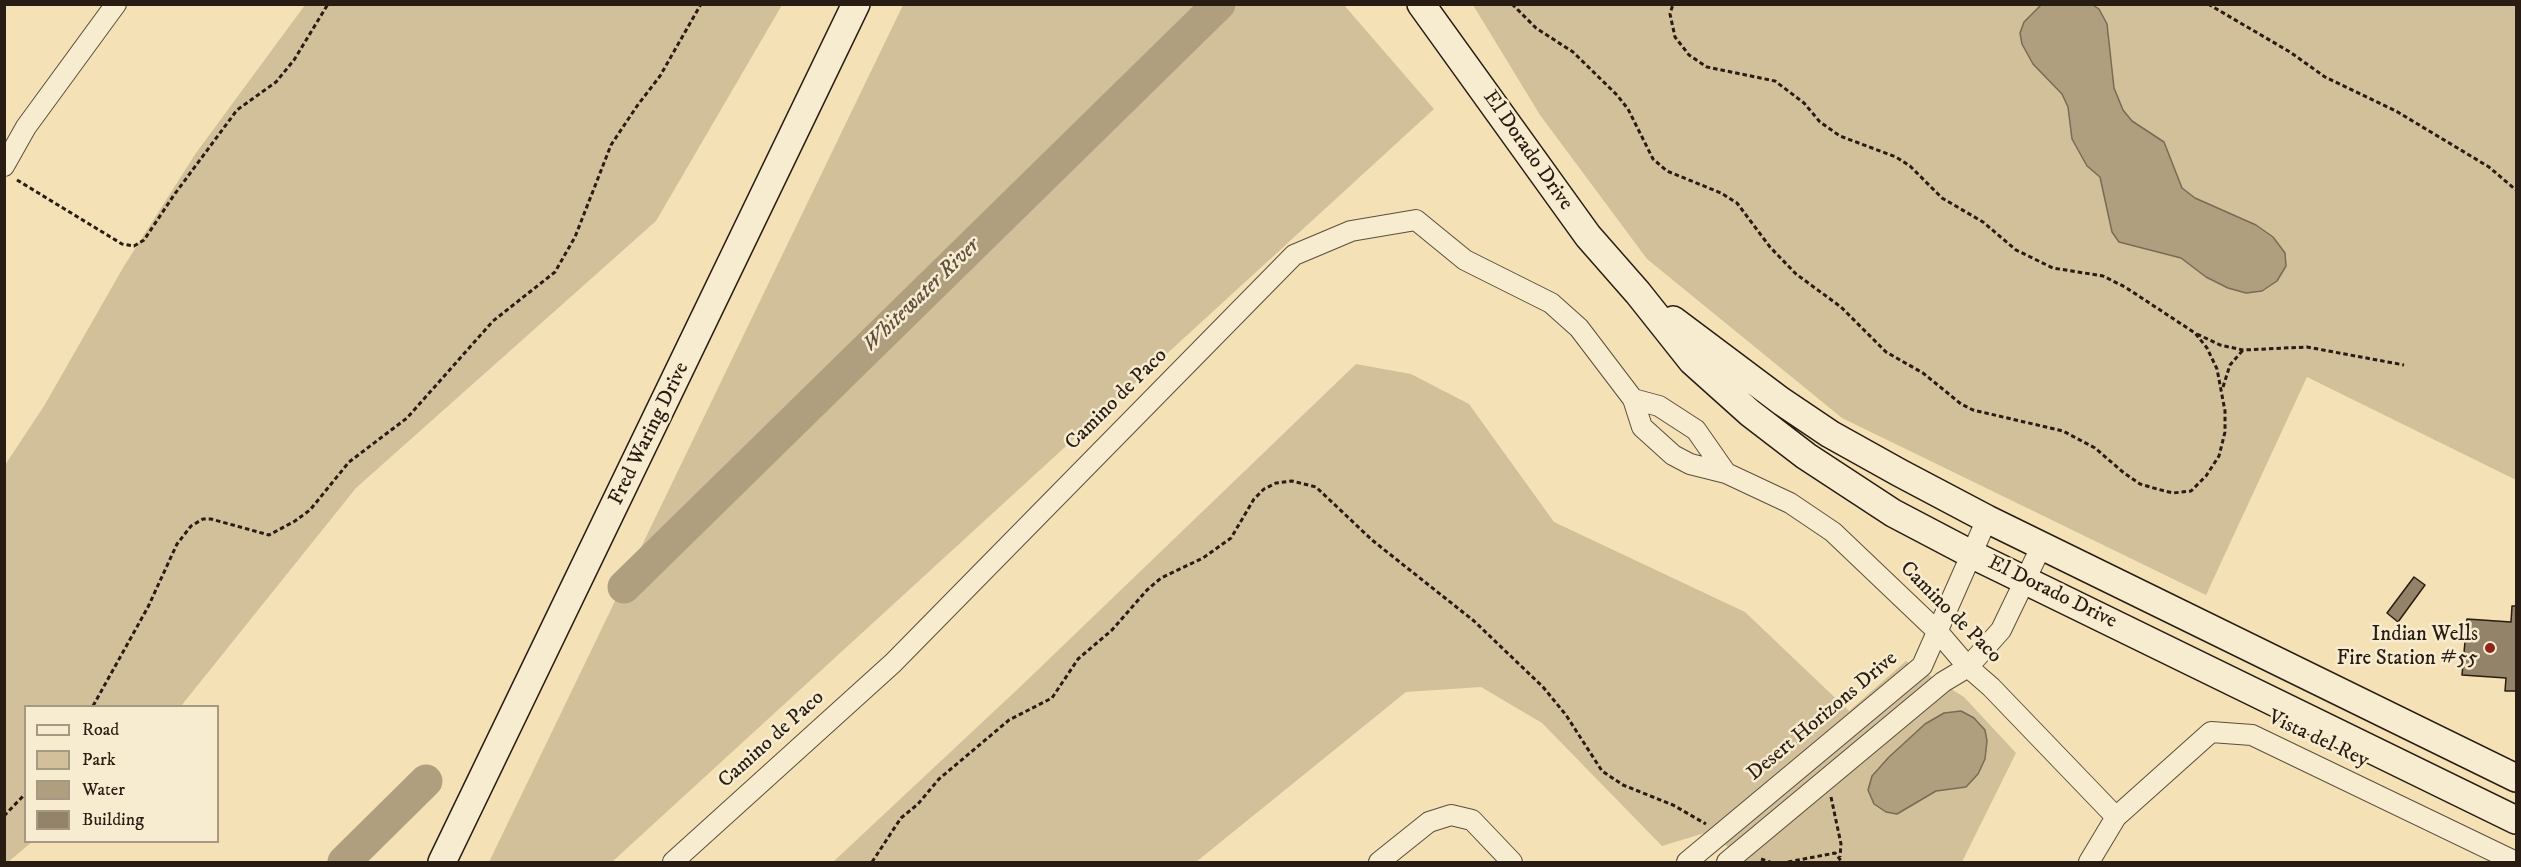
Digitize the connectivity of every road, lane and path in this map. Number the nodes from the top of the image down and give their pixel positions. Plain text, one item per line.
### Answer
1 (116, 4) edge
2 (328, 4) edge
3 (701, 4) edge
4 (856, 4) edge
5 (1421, 4) edge
6 (1512, 4) edge
7 (1673, 4) edge
8 (2208, 4) edge
9 (11, 173) edge
10 (2517, 190) edge
11 (1638, 293) junction
12 (2195, 333) junction
13 (2243, 350) junction
14 (2404, 365) dead end
15 (2222, 388) junction
16 (1633, 399) junction
17 (1726, 473) junction
18 (1987, 519) junction
19 (2042, 545) junction
20 (1971, 554) junction
21 (2025, 580) junction
22 (1938, 632) junction
23 (1968, 667) junction
24 (94, 705) edge
25 (2470, 756) junction
26 (2517, 778) edge
27 (1825, 782) junction
28 (2454, 790) junction
29 (24, 795) edge
30 (4, 816) edge
31 (2116, 818) junction
32 (2517, 820) edge
33 (1713, 828) dead end
34 (1840, 857) junction
35 (442, 862) edge
36 (673, 862) edge
37 (872, 862) edge
38 (1379, 862) edge
39 (1512, 862) edge
40 (1688, 862) edge
41 (1727, 862) edge
42 (1788, 862) edge
43 (1842, 862) edge
44 (2089, 862) edge
45 (2516, 862) edge

1 - 9 street
2 - 9 path
3 - 24 path
4 - 35 main road, Fred Waring Drive
5 - 11 main road, El Dorado Drive
6 - 15 path
7 - 12 path
8 - 10 path
11 - 18 main road, El Dorado Drive
11 - 20 main road, El Dorado Drive
12 - 13 path
12 - 15 path
13 - 14 path
13 - 15 path
16 - 17 street, Camino de Paco
16 - 17 street, Camino de Paco
16 - 36 street, Camino de Paco
17 - 22 street, Camino de Paco
18 - 19 main road, El Dorado Drive
18 - 20 street, Desert Horizons Drive
19 - 21 street
19 - 25 main road, El Dorado Drive
20 - 21 main road, El Dorado Drive
20 - 22 street, Desert Horizons Drive
21 - 23 street
21 - 28 main road, El Dorado Drive
22 - 23 street, Camino de Paco
22 - 40 street, Desert Horizons Drive
23 - 27 street
23 - 31 street, Camino de Paco
25 - 26 main road, El Dorado Drive
25 - 28 main road
27 - 34 path
27 - 41 street
28 - 32 main road, El Dorado Drive
29 - 30 path
31 - 44 street, Vista del Rey
31 - 45 street, Vista del Rey
33 - 37 path
34 - 42 path
34 - 43 path
38 - 39 street

